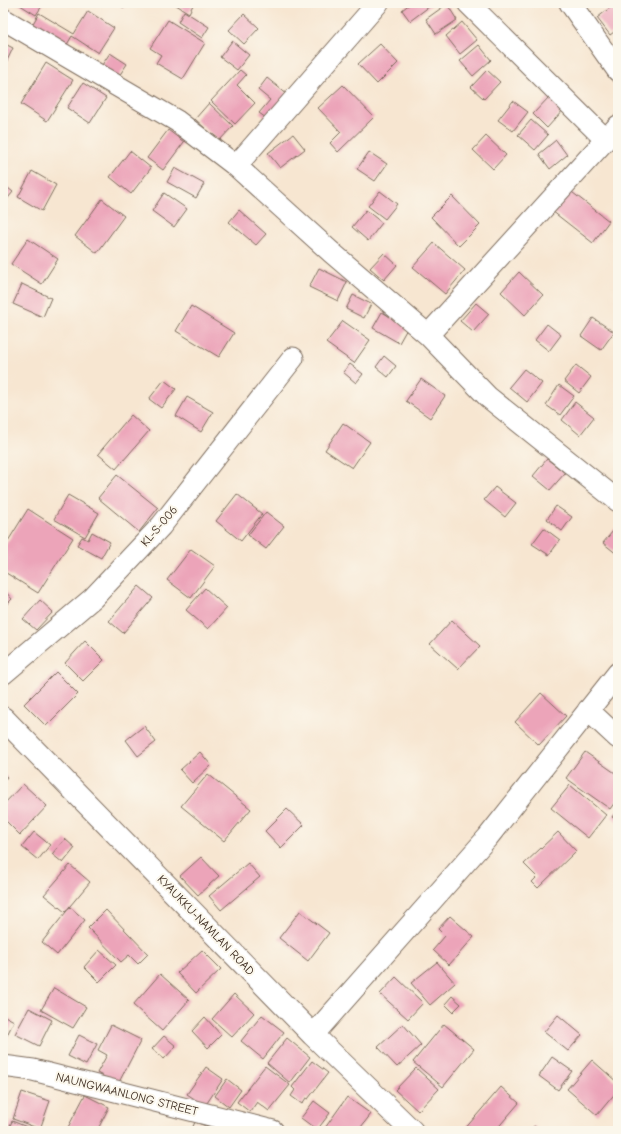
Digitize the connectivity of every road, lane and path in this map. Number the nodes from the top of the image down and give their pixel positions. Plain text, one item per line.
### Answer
1 (378, 3) edge
2 (468, 3) edge
3 (570, 3) edge
4 (3, 19) edge
5 (618, 71) edge
6 (612, 132) edge
7 (236, 166) junction
8 (428, 335) junction
9 (293, 358) dead end
10 (618, 501) edge
11 (618, 673) edge
12 (3, 674) edge
13 (588, 710) junction
14 (3, 718) edge
15 (618, 738) edge
16 (314, 1035) junction
17 (3, 1066) edge
18 (274, 1131) edge
19 (412, 1131) edge

1 - 7 street
2 - 6 street
3 - 5 street
4 - 7 street
6 - 8 street
7 - 8 street
8 - 10 street
9 - 12 street, KL-S-006
11 - 13 street
13 - 15 street
13 - 16 street
14 - 16 street, KYAUKKU-NAMLAN ROAD
16 - 19 street, KYAUKKU-NAMLAN ROAD
17 - 18 street, NAUNGWAANLONG STREET

